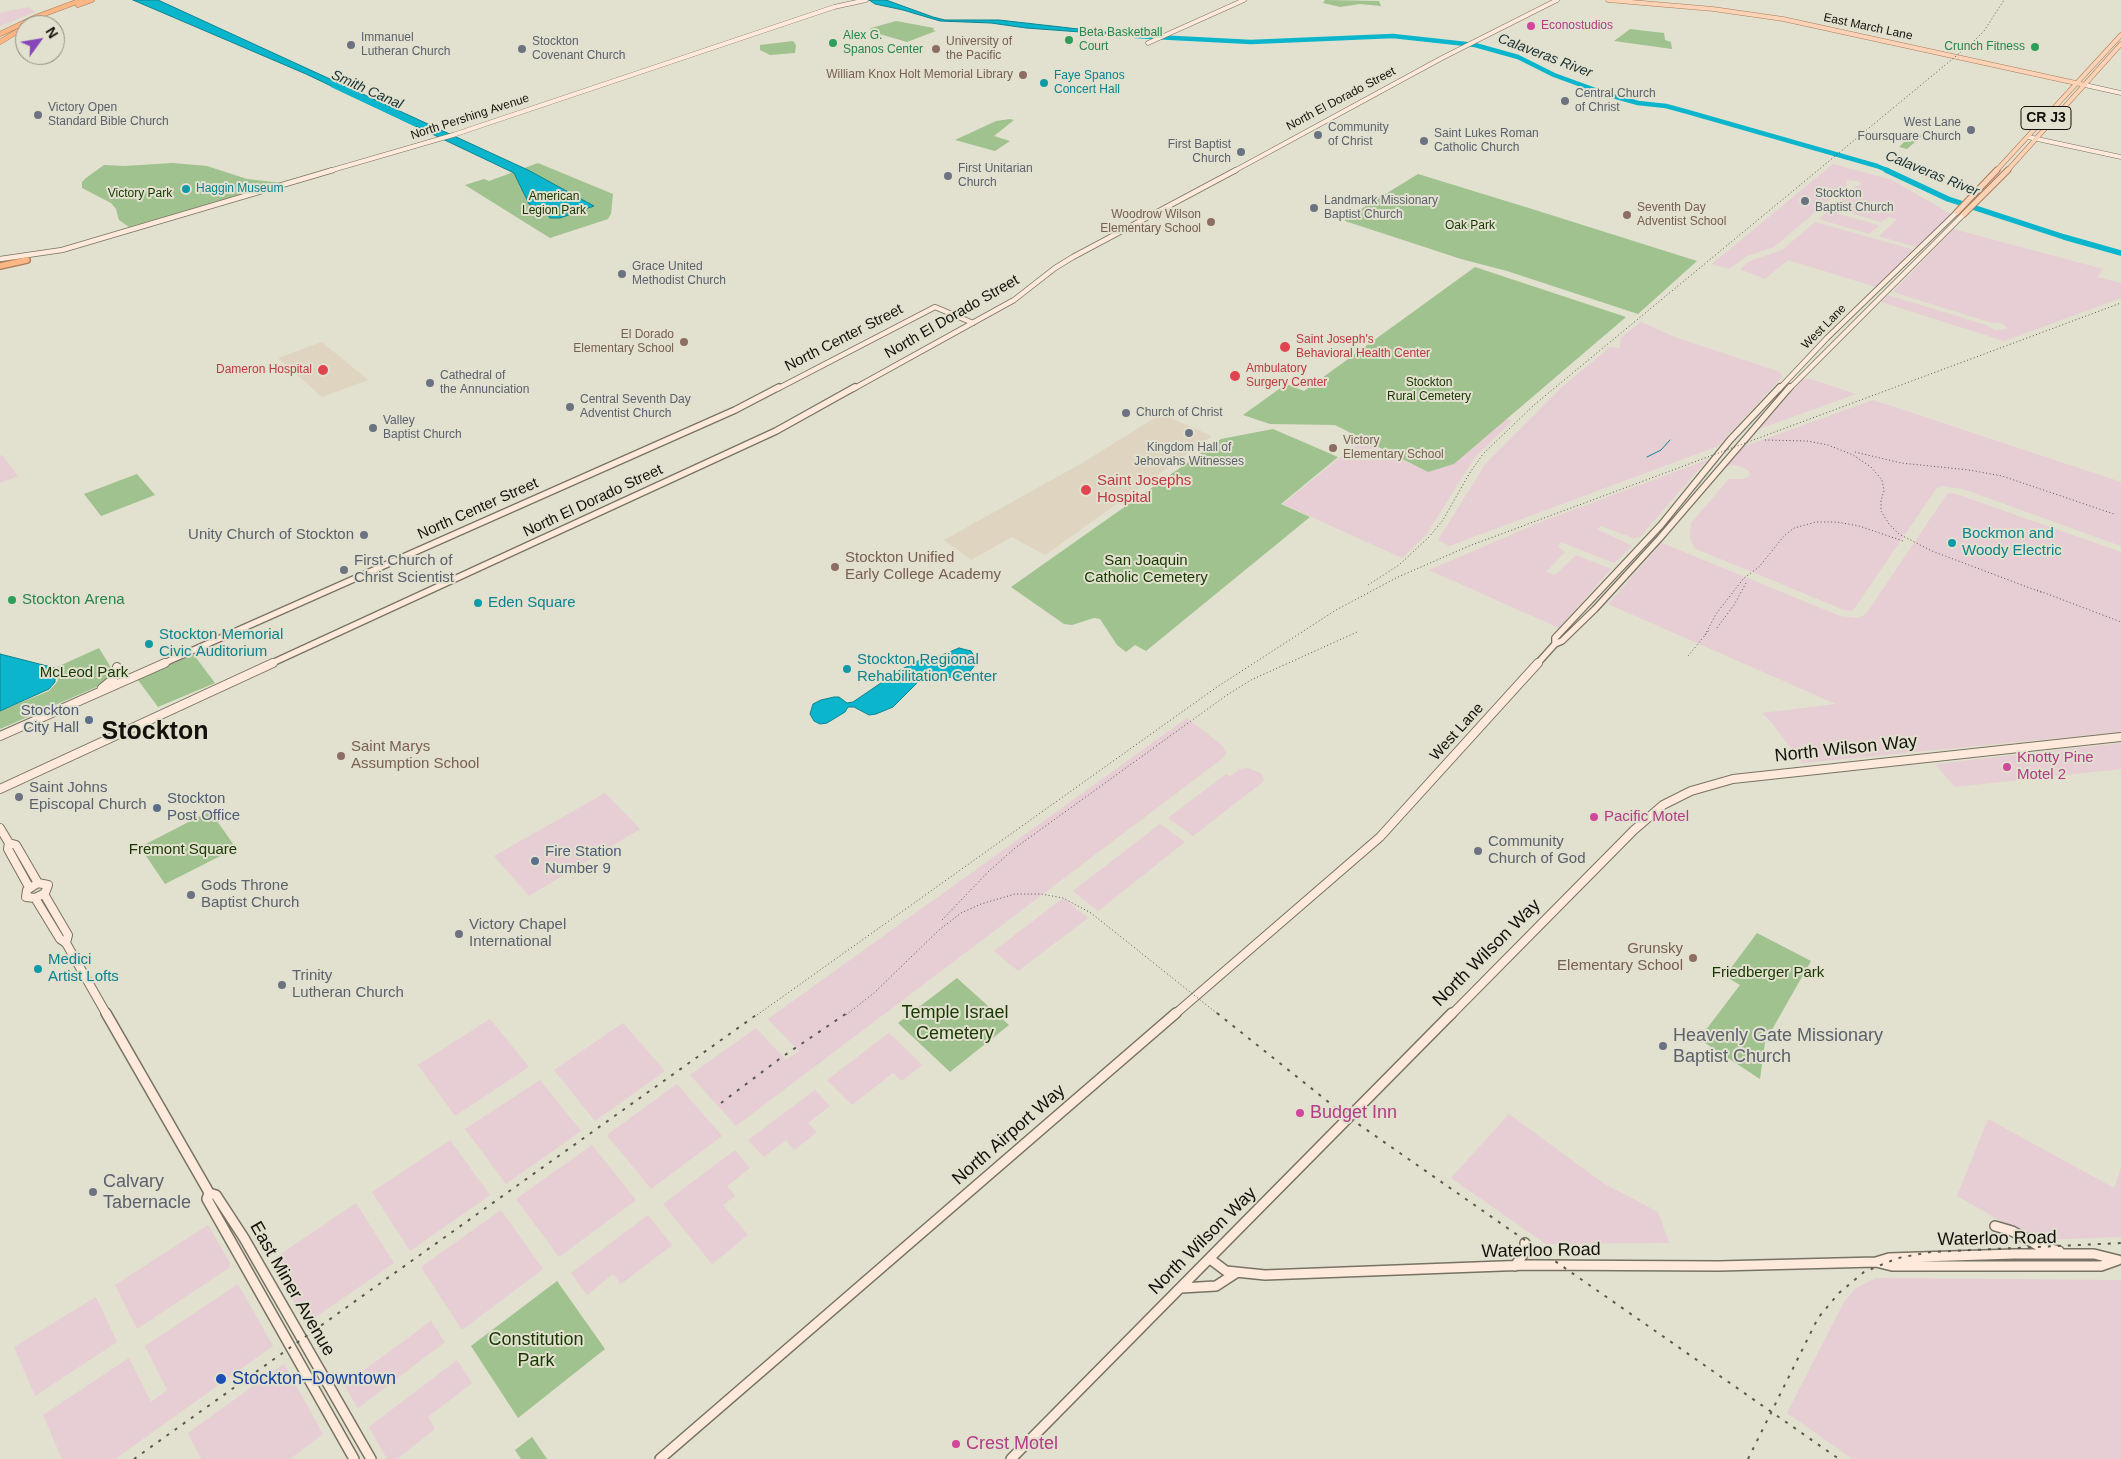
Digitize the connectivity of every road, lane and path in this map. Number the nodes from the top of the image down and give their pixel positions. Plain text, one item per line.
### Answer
1 (82, 0) edge
2 (92, 0) edge
3 (864, 0) edge
4 (1239, 0) edge
5 (1244, 0) edge
6 (1549, 0) edge
7 (1557, 0) edge
8 (1608, 0) edge
9 (1624, 0) edge
10 (70, 4) junction
11 (1215, 10) junction
12 (52, 14) edge
13 (1211, 14) junction
14 (1177, 26) junction
15 (0, 30) edge
16 (751, 30) dead end
17 (15, 31) edge
18 (1172, 31) junction
19 (1489, 32) junction
20 (15, 33) edge
21 (0, 34) edge
22 (2121, 35) edge
23 (749, 36) junction
24 (0, 38) edge
25 (0, 42) edge
26 (2121, 44) edge
27 (2078, 83) junction
28 (2085, 84) junction
29 (2121, 92) edge
30 (2028, 137) junction
31 (2036, 139) junction
32 (2121, 157) edge
33 (1957, 212) joint
34 (1964, 214) joint
35 (1948, 221) junction
36 (1950, 228) junction
37 (1940, 229) junction
38 (1939, 238) junction
39 (77, 244) junction
40 (62, 250) junction
41 (0, 258) edge
42 (28, 260) joint
43 (0, 266) edge
44 (973, 323) junction
45 (1594, 598) junction
46 (1589, 603) junction
47 (1594, 610) junction
48 (1578, 626) junction
49 (1555, 644) junction
50 (117, 667) dead end
51 (94, 694) junction
52 (0, 736) edge
53 (2121, 737) edge
54 (0, 789) edge
55 (0, 828) edge
56 (1380, 837) joint
57 (9, 843) junction
58 (38, 883) junction
59 (29, 887) junction
60 (44, 894) junction
61 (35, 898) junction
62 (41, 908) junction
63 (54, 914) junction
64 (66, 943) junction
65 (209, 1192) junction
66 (1995, 1226) dead end
67 (1525, 1243) dead end
68 (2069, 1254) junction
69 (1210, 1260) junction
70 (2120, 1260) edge
71 (1876, 1262) junction
72 (1515, 1266) junction
73 (1236, 1273) junction
74 (1180, 1288) junction
75 (354, 1459) edge
76 (371, 1459) edge
77 (660, 1459) edge
78 (1011, 1459) edge

1 - 10 highway
2 - 12 highway
3 - 23 main road, North Pershing Avenue
4 - 11 main road
5 - 13 main road
6 - 19 main road, North El Dorado Street
7 - 19 main road, North El Dorado Street
8 - 27 main road, East March Lane
9 - 27 main road, East March Lane
10 - 15 highway
10 - 21 highway
11 - 13 main road
11 - 14 main road
13 - 18 main road
14 - 18 main road
14 - 18 main road
16 - 23 main road
17 - 24 highway
19 - 44 main road, North El Dorado Street
20 - 25 highway
22 - 27 main road, West Lane / CR J3
23 - 39 main road, North Pershing Avenue
26 - 28 main road, West Lane / CR J3
27 - 28 main road, East March Lane
27 - 30 main road, West Lane / CR J3
28 - 29 main road, East March Lane
28 - 31 main road, West Lane / CR J3
30 - 31 main road
30 - 33 main road, West Lane / CR J3
31 - 32 main road
31 - 34 main road, West Lane / CR J3
33 - 35 main road, West Lane / CR J3
34 - 36 main road, West Lane / CR J3
35 - 36 main road
35 - 37 main road, West Lane / CR J3
36 - 38 main road, West Lane / CR J3
37 - 38 main road
37 - 45 main road, West Lane / CR J3
38 - 47 main road, West Lane / CR J3
39 - 40 main road, North Pershing Avenue
39 - 41 main road, North Pershing Avenue
40 - 41 main road, North Pershing Avenue
40 - 42 main road
42 - 43 highway
44 - 51 main road, North Center Street
44 - 54 main road, North El Dorado Street
45 - 46 main road, West Lane / CR J3
45 - 47 main road
46 - 48 main road
46 - 49 main road, West Lane / CR J3
47 - 48 main road, West Lane / CR J3
48 - 49 main road, West Lane / CR J3
49 - 56 main road, West Lane / CR J3
50 - 51 main road
51 - 52 main road, North Center Street
53 - 69 main road, North Wilson Way
55 - 57 main road
56 - 77 main road, North Airport Way / CR J3
57 - 58 main road
57 - 59 main road
58 - 59 main road
58 - 60 main road, East Miner Avenue
59 - 61 main road, East Miner Avenue
60 - 61 main road
60 - 63 main road, East Miner Avenue
61 - 62 main road, East Miner Avenue
62 - 63 main road
62 - 64 main road, East Miner Avenue
63 - 64 main road, East Miner Avenue
64 - 65 main road, East Miner Avenue
65 - 75 main road, East Miner Avenue
65 - 76 main road, East Miner Avenue
66 - 68 main road
67 - 72 main road
68 - 70 main road, Waterloo Road
68 - 71 main road, Waterloo Road
69 - 73 main road, Waterloo Road
69 - 74 main road, North Wilson Way
70 - 71 main road, Waterloo Road
71 - 72 main road, Waterloo Road
72 - 73 main road, Waterloo Road
73 - 74 main road
74 - 78 main road, North Wilson Way

